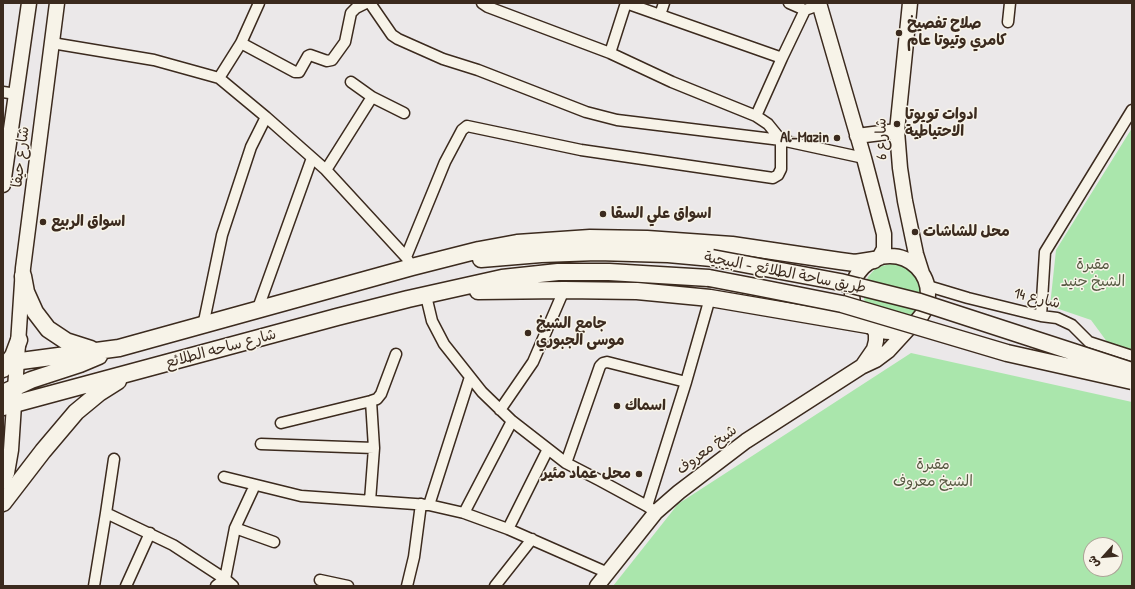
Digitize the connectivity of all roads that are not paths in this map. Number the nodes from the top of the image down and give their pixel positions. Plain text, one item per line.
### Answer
1 (29, 3) edge
2 (58, 3) edge
3 (259, 3) edge
4 (366, 3) edge
5 (370, 3) edge
6 (482, 3) edge
7 (626, 3) edge
8 (664, 3) edge
9 (789, 3) edge
10 (910, 3) edge
11 (1010, 3) edge
12 (819, 4) edge
13 (805, 10) junction
14 (660, 15) junction
15 (1008, 22) dead end
16 (52, 43) junction
17 (241, 43) junction
18 (610, 53) junction
19 (782, 58) junction
20 (219, 78) junction
21 (351, 82) dead end
22 (10, 93) edge
23 (372, 97) junction
24 (1132, 110) edge
25 (404, 113) dead end
26 (266, 116) junction
27 (756, 116) junction
28 (897, 132) junction
29 (857, 136) junction
30 (781, 140) junction
31 (312, 158) junction
32 (864, 158) junction
33 (326, 170) junction
34 (3, 185) edge
35 (876, 259) junction
36 (414, 263) junction
37 (922, 273) junction
38 (23, 276) junction
39 (928, 286) junction
40 (564, 290) junction
41 (432, 294) junction
42 (710, 298) junction
43 (257, 311) junction
44 (1041, 316) junction
45 (203, 326) junction
46 (870, 327) junction
47 (910, 327) junction
48 (19, 340) joint
49 (119, 348) junction
50 (99, 350) junction
51 (396, 354) dead end
52 (1132, 356) edge
53 (861, 367) junction
54 (1132, 371) edge
55 (130, 373) junction
56 (470, 377) junction
57 (1132, 381) edge
58 (686, 382) junction
59 (9, 383) edge
60 (371, 401) junction
61 (500, 410) junction
62 (512, 421) junction
63 (281, 423) dead end
64 (261, 444) dead end
65 (374, 448) junction
66 (548, 449) junction
67 (114, 459) dead end
68 (566, 463) junction
69 (224, 478) dead end
70 (3, 482) edge
71 (255, 485) junction
72 (370, 501) junction
73 (3, 503) edge
74 (425, 505) junction
75 (651, 509) junction
76 (106, 513) junction
77 (464, 513) junction
78 (235, 528) junction
79 (508, 529) junction
80 (150, 533) junction
81 (532, 539) junction
82 (274, 542) dead end
83 (608, 573) junction
84 (225, 578) junction
85 (320, 580) dead end
86 (94, 586) edge
87 (126, 586) edge
88 (216, 586) edge
89 (233, 586) edge
90 (348, 586) edge
91 (407, 586) edge
92 (494, 586) edge
93 (597, 586) edge

1 - 22 street, شارع حيفا
2 - 16 street, شارع حيفا
3 - 17 street
4 - 17 street
5 - 30 street
6 - 18 street
7 - 14 street
7 - 18 street
8 - 14 street
9 - 13 street
10 - 28 street, شارع 6
11 - 15 street
12 - 13 street
12 - 29 street
13 - 19 street
14 - 19 street
16 - 20 street
16 - 38 street, شارع حيفا
17 - 20 street
18 - 27 street
19 - 27 street
20 - 26 street
21 - 23 street
22 - 34 street, شارع حيفا
23 - 25 street
23 - 33 street
24 - 44 street
26 - 31 street
26 - 45 street
27 - 30 street
28 - 29 street
28 - 37 street, شارع 6
29 - 32 street
30 - 32 street
30 - 36 street
31 - 33 street
31 - 43 street
32 - 35 street
33 - 36 street
35 - 36 main road
35 - 37 street
35 - 46 street
36 - 43 main road, شارع ساحه الطلائع
36 - 54 main road, طريق ساحة الطلائع - البيجية, bridge
37 - 39 street
38 - 48 street, شارع حيفا
38 - 50 main road
39 - 44 street, شارع 14
39 - 47 street
40 - 41 main road
40 - 42 main road
40 - 61 street
41 - 55 main road, شارع ساحه الطلائع
41 - 56 street
41 - 57 main road, طريق ساحة الطلائع - البيجية, bridge
42 - 46 main road
42 - 58 street
43 - 45 main road, شارع ساحه الطلائع
44 - 52 street, شارع 14
45 - 49 main road, شارع ساحه الطلائع
46 - 47 street
46 - 53 street
47 - 53 street, شیخ معروف
48 - 59 main road
49 - 50 main road, شارع ساحه الطلائع
49 - 59 main road
50 - 59 main road, شارع ساحه الطلائع
51 - 60 street
53 - 75 street, شیخ معروف
55 - 59 main road, شارع ساحه الطلائع
55 - 73 main road
56 - 61 street
56 - 74 street
58 - 68 street
58 - 75 street
59 - 70 street
60 - 63 street
60 - 65 street
61 - 62 street
62 - 66 street
62 - 77 street
64 - 65 street
65 - 72 street
66 - 68 street
66 - 79 street
67 - 76 street
68 - 75 street
69 - 71 street
71 - 72 street
71 - 78 street
72 - 74 street
74 - 77 street
74 - 91 street
75 - 83 street, شیخ معروف
76 - 80 street
76 - 86 street
77 - 79 street
78 - 82 street
78 - 84 street
79 - 81 street
80 - 84 street
80 - 87 street
81 - 83 street
81 - 92 street
83 - 93 street, شیخ معروف
84 - 88 street
84 - 89 street
85 - 90 street

